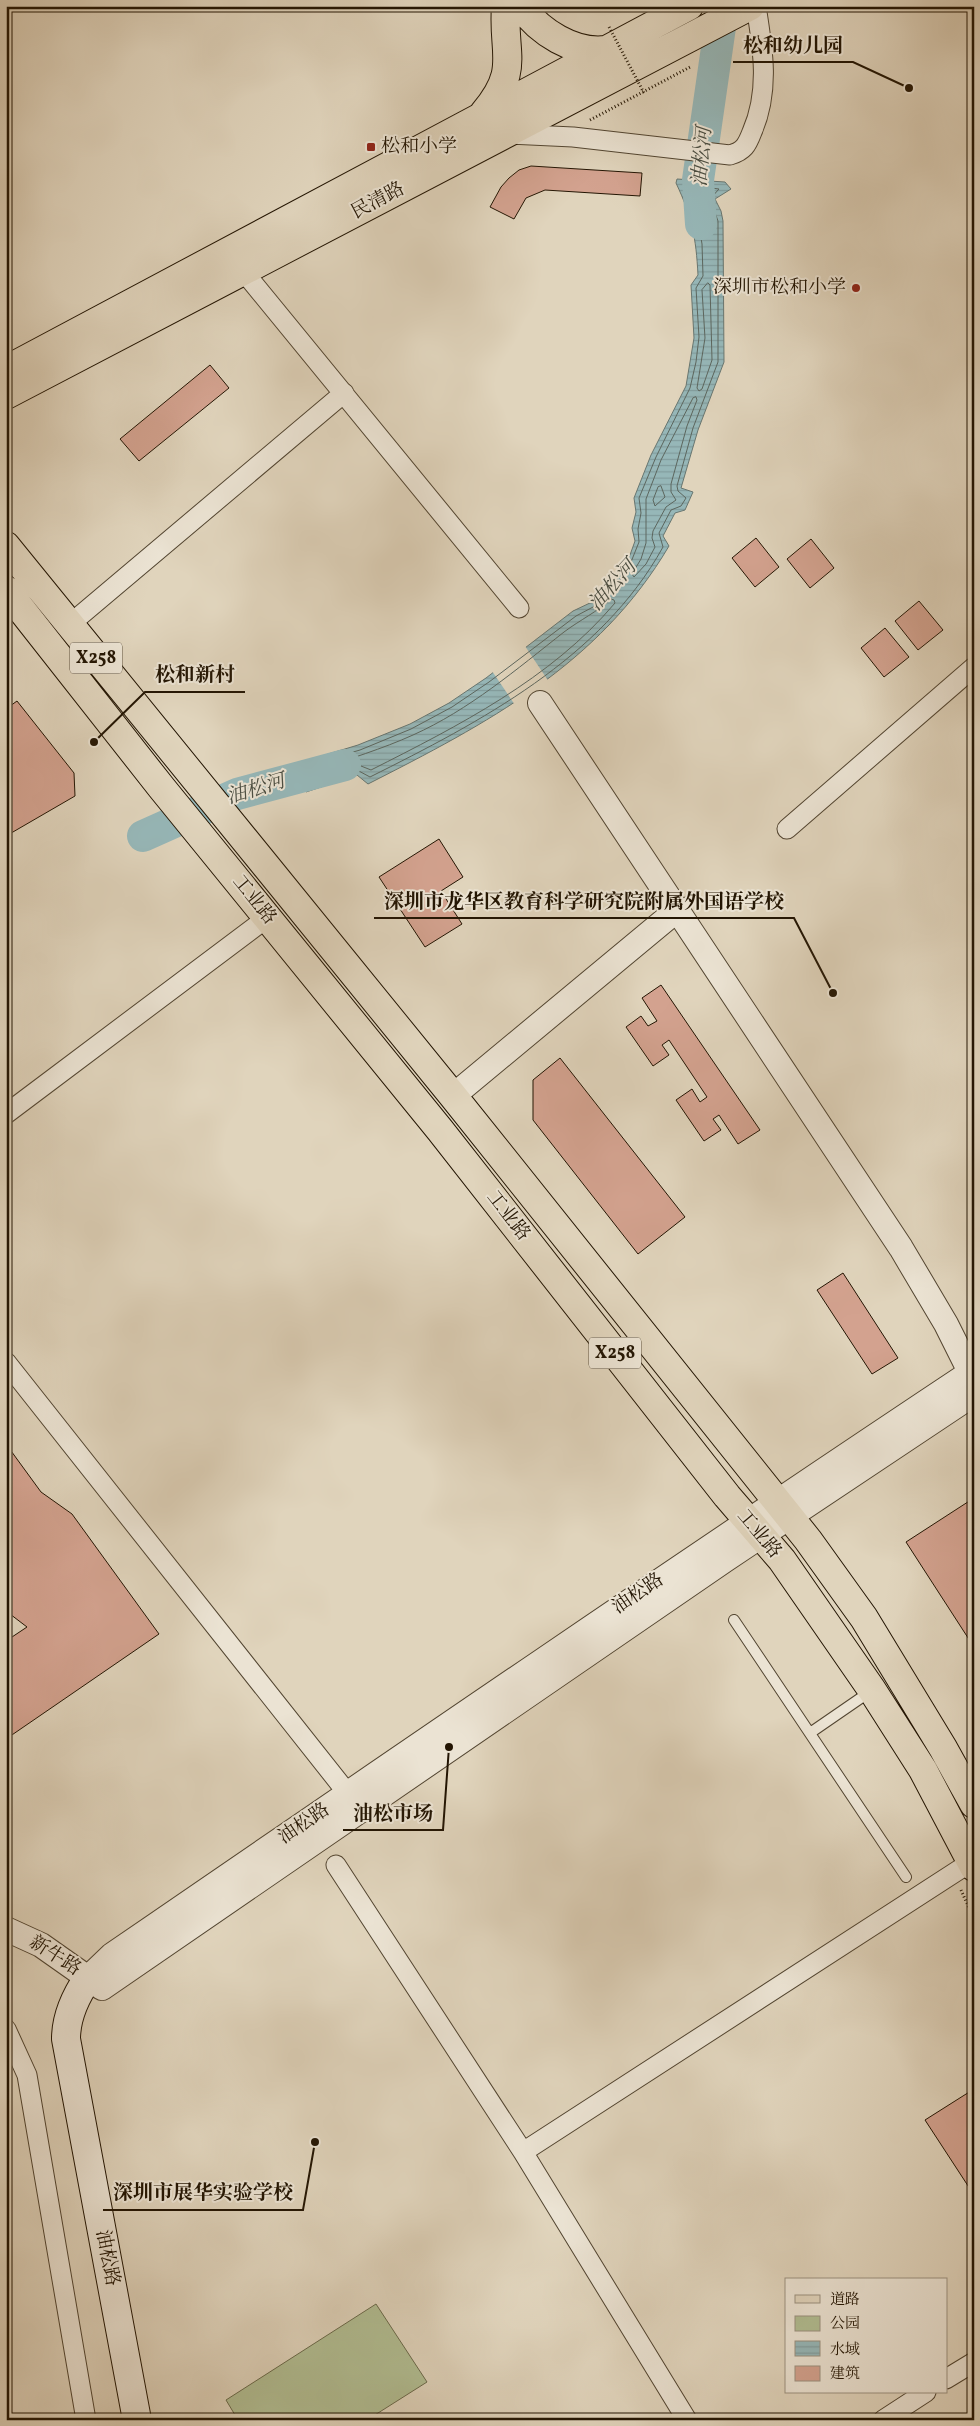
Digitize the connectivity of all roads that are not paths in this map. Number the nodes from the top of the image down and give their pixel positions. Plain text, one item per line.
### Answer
1 (506, 6) edge
2 (521, 6) edge
3 (689, 6) edge
4 (750, 6) edge
5 (756, 6) edge
6 (608, 38) junction
7 (476, 119) junction
8 (509, 134) junction
9 (244, 272) junction
10 (6, 370) edge
11 (344, 393) junction
12 (6, 395) edge
13 (6, 546) edge
14 (6, 590) edge
15 (520, 608) dead end
16 (69, 625) junction
17 (974, 667) edge
18 (540, 704) dead end
19 (787, 829) dead end
20 (685, 904) junction
21 (268, 917) junction
22 (453, 1096) junction
23 (6, 1114) edge
24 (6, 1362) edge
25 (972, 1387) edge
26 (783, 1509) junction
27 (754, 1528) junction
28 (734, 1620) dead end
29 (872, 1690) junction
30 (810, 1733) junction
31 (354, 1801) junction
32 (974, 1804) edge
33 (972, 1864) edge
34 (336, 1865) dead end
35 (906, 1877) dead end
36 (6, 1929) edge
37 (95, 1983) junction
38 (6, 2029) edge
39 (524, 2152) junction
40 (974, 2362) edge
41 (948, 2378) edge
42 (923, 2394) edge
43 (86, 2420) edge
44 (137, 2420) edge
45 (156, 2420) edge
46 (687, 2420) edge
47 (884, 2420) edge

1 - 7 main road
2 - 6 main road
3 - 6 main road, 民清路
4 - 8 main road, 民清路
5 - 8 street
6 - 7 main road, 民清路
7 - 10 main road, 民清路
8 - 9 main road, 民清路
9 - 11 street
9 - 12 main road, 民清路
11 - 15 street
11 - 16 street
13 - 16 main road, 工业路 / X258
14 - 21 main road, 工业路 / X258
16 - 22 main road, 工业路 / X258
17 - 19 street
18 - 20 street
20 - 22 street
20 - 25 street
21 - 23 street
21 - 27 main road, 工业路 / X258
22 - 26 main road, 工业路 / X258
24 - 31 street
25 - 26 street, 油松路
26 - 27 street, 油松路
26 - 32 main road, 工业路 / X258
27 - 29 main road, 工业路 / X258
27 - 31 street, 油松路
28 - 30 lane
29 - 30 lane
29 - 33 main road, 工业路 / X258
30 - 35 lane
31 - 37 street, 油松路
33 - 39 street
34 - 39 street
36 - 37 street, 新牛路
37 - 44 main road, 油松路
37 - 45 main road, 油松路
38 - 43 street
39 - 46 street
40 - 41 street
42 - 47 street

